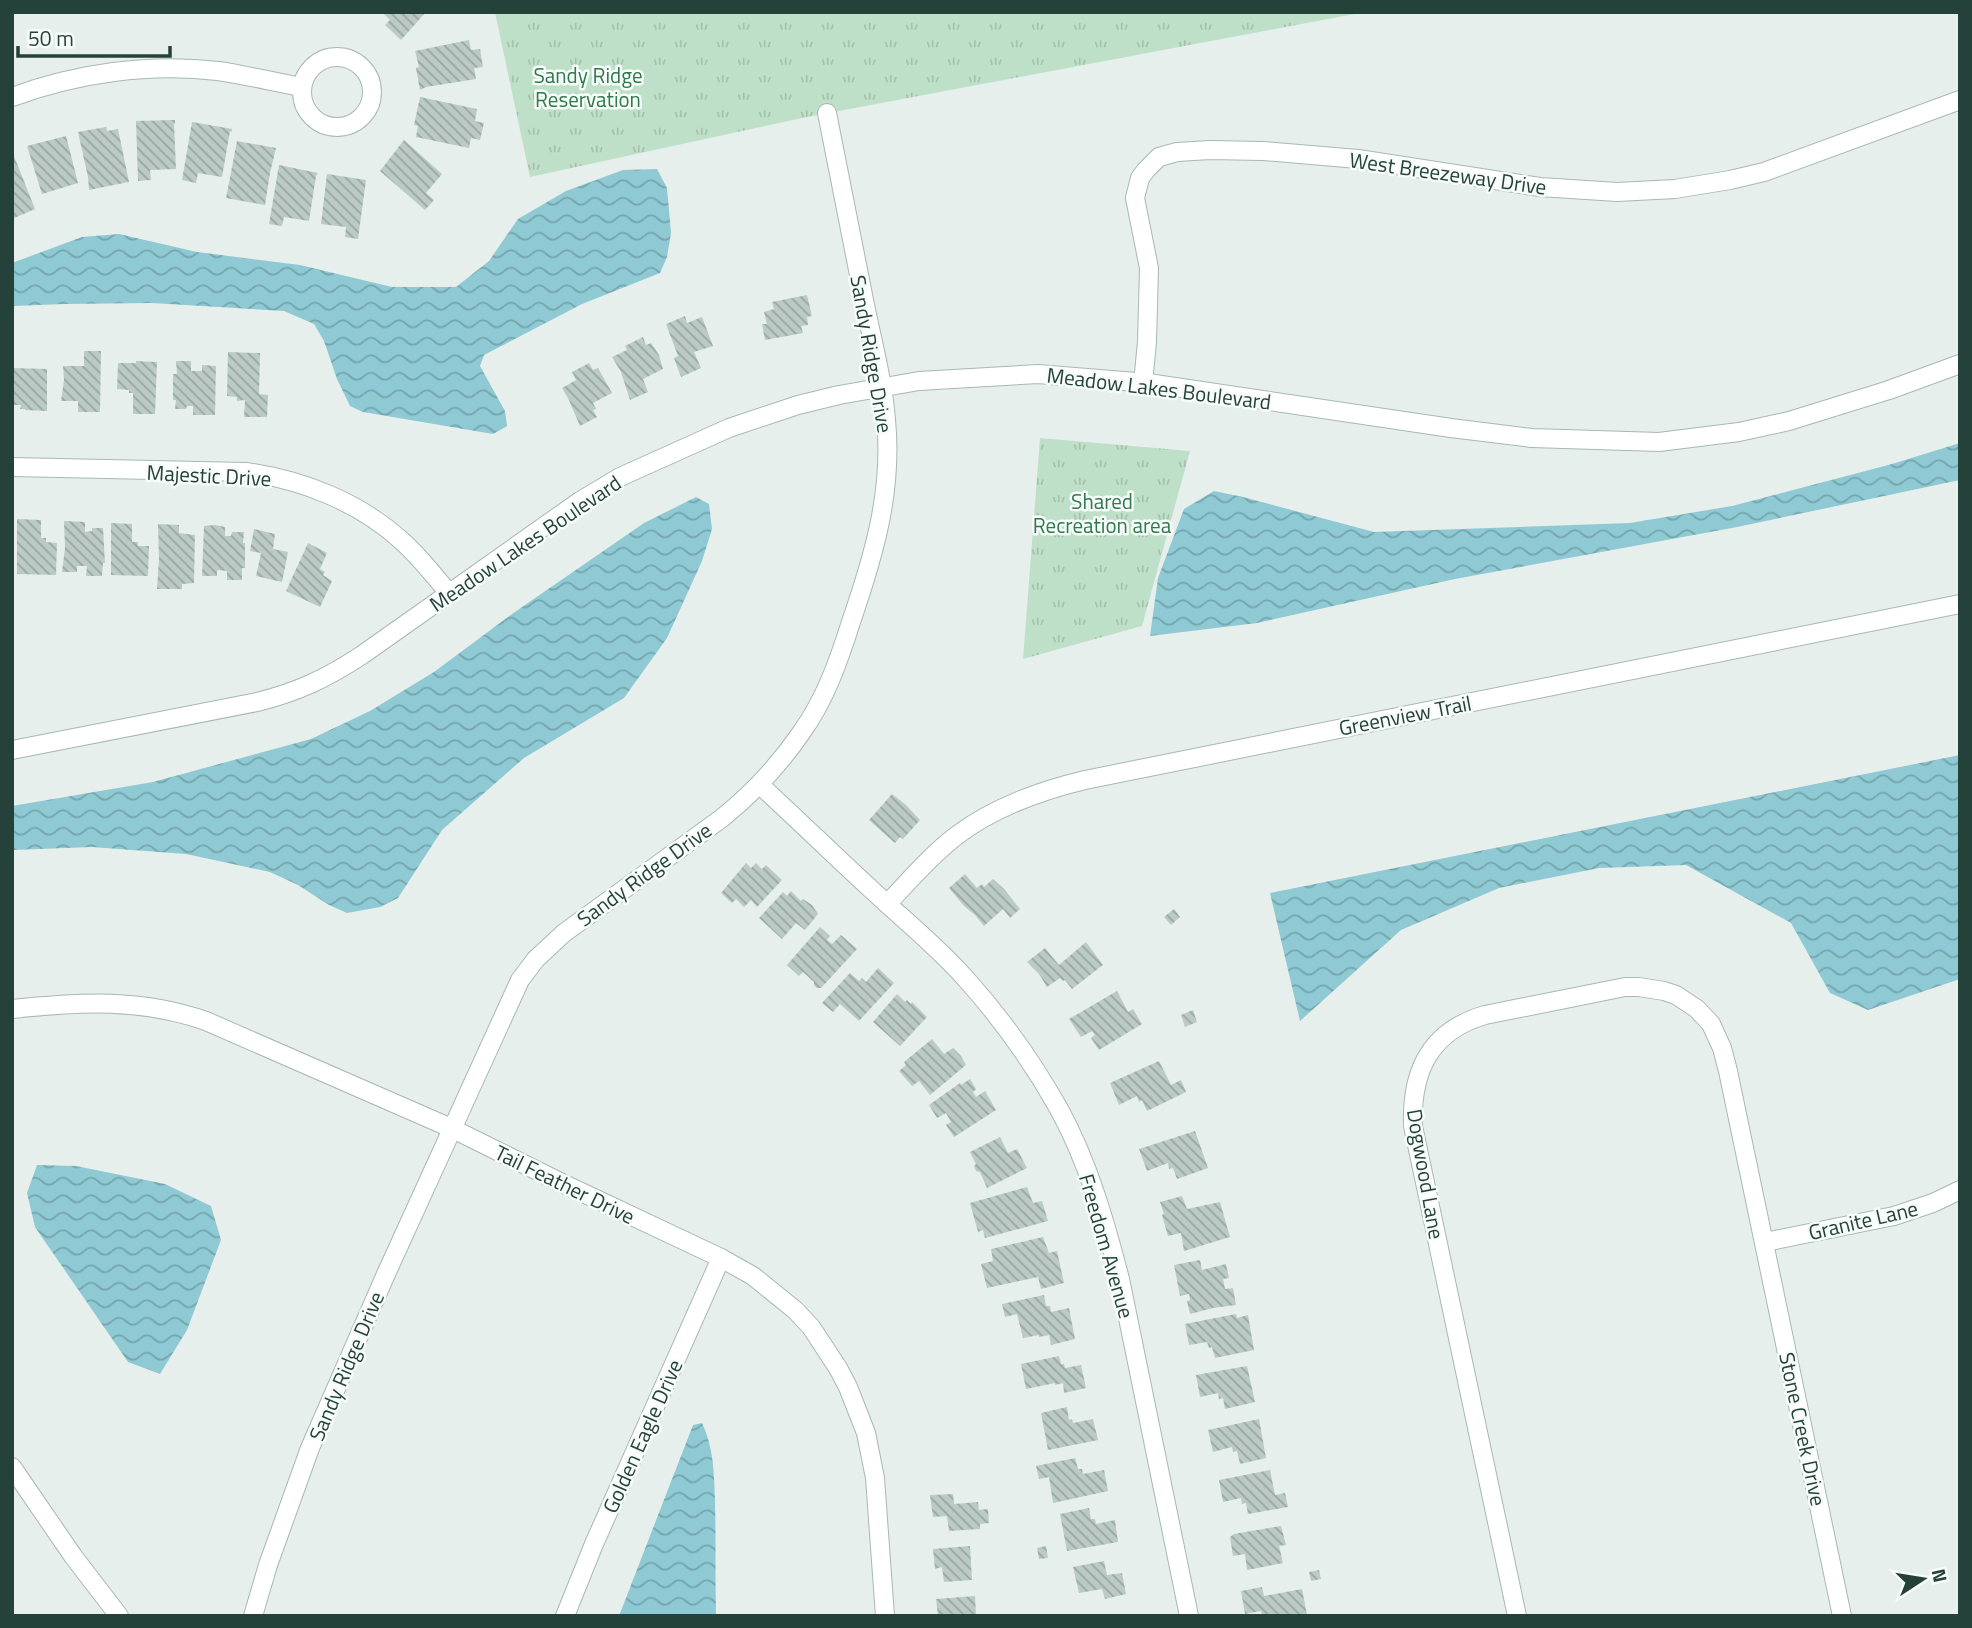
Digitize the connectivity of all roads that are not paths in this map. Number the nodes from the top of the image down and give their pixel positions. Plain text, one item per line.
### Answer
1 (302, 87) junction
2 (12, 97) edge
3 (1960, 100) edge
4 (827, 113) dead end
5 (1960, 364) edge
6 (1143, 383) junction
7 (882, 387) junction
8 (12, 467) edge
9 (450, 594) junction
10 (1960, 604) edge
11 (12, 750) edge
12 (760, 785) junction
13 (887, 904) junction
14 (12, 1009) edge
15 (452, 1128) junction
16 (1960, 1190) edge
17 (1765, 1242) junction
18 (721, 1258) junction
19 (12, 1467) edge
20 (119, 1616) edge
21 (253, 1616) edge
22 (565, 1616) edge
23 (884, 1616) edge
24 (1189, 1616) edge
25 (1517, 1616) edge
26 (1842, 1616) edge

1 - 1 street
1 - 2 street
3 - 6 street, West Breezeway Drive
4 - 7 street, Sandy Ridge Drive
5 - 6 street, Meadow Lakes Boulevard
6 - 7 street, Meadow Lakes Boulevard
7 - 9 street, Meadow Lakes Boulevard
7 - 12 street, Sandy Ridge Drive
8 - 9 street, Majestic Drive
9 - 11 street, Meadow Lakes Boulevard
10 - 13 street, Greenview Trail
12 - 13 street, Freedom Avenue
12 - 15 street, Sandy Ridge Drive
13 - 24 street, Freedom Avenue
14 - 15 street, Tail Feather Drive
15 - 18 street, Tail Feather Drive
15 - 21 street, Sandy Ridge Drive
16 - 17 street, Granite Lane
17 - 25 street, Dogwood Lane
17 - 26 street, Stone Creek Drive
18 - 22 street, Golden Eagle Drive
18 - 23 street, Tail Feather Drive
19 - 20 street

